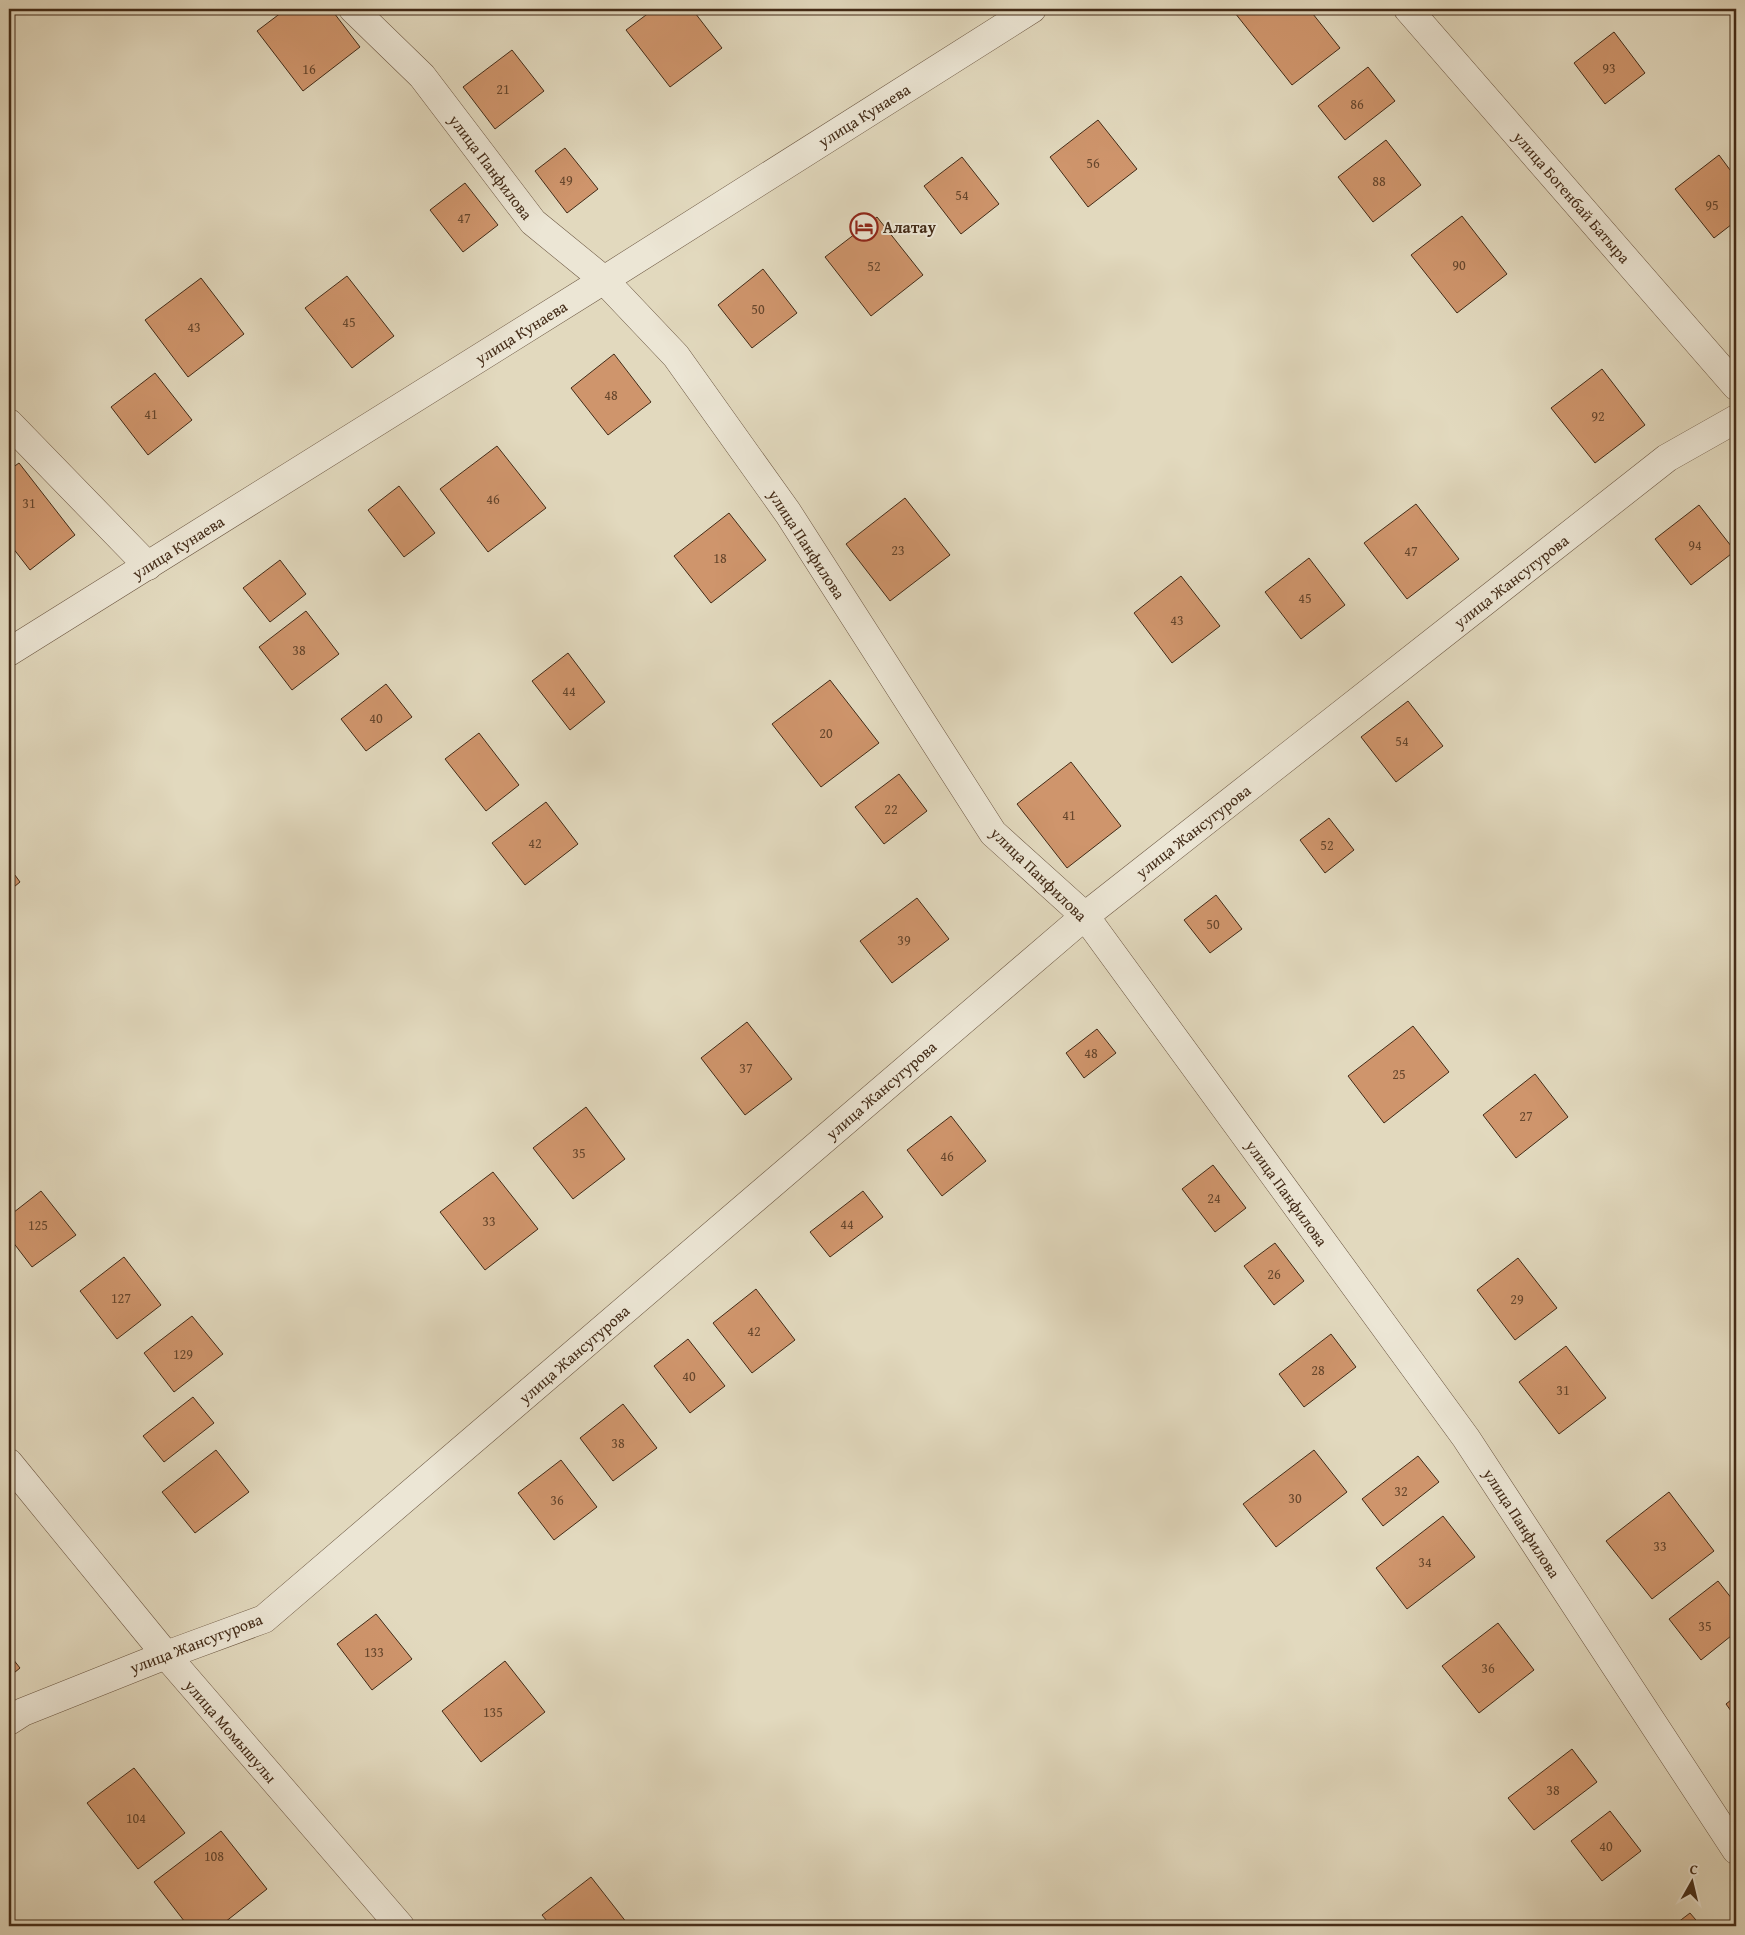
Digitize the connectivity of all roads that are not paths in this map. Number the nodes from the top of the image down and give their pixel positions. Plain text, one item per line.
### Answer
1 (353, 9) edge
2 (1032, 9) edge
3 (1408, 9) edge
4 (604, 280) junction
5 (1736, 386) edge
6 (1736, 419) edge
7 (9, 423) edge
8 (148, 566) junction
9 (9, 652) edge
10 (1085, 916) junction
11 (9, 1463) edge
12 (166, 1655) junction
13 (9, 1721) edge
14 (1736, 1850) edge
15 (400, 1926) edge

1 - 4 street, улица Панфилова
2 - 4 street, улица Кунаева
3 - 5 street, улица Богенбай Батыра
4 - 8 street, улица Кунаева
4 - 10 street, улица Панфилова
6 - 10 street, улица Жансугурова
7 - 8 street
8 - 9 street, улица Кунаева
10 - 12 street, улица Жансугурова
10 - 14 street, улица Панфилова
11 - 12 street, улица Момышулы
12 - 13 street, улица Жансугурова
12 - 15 street, улица Момышулы

